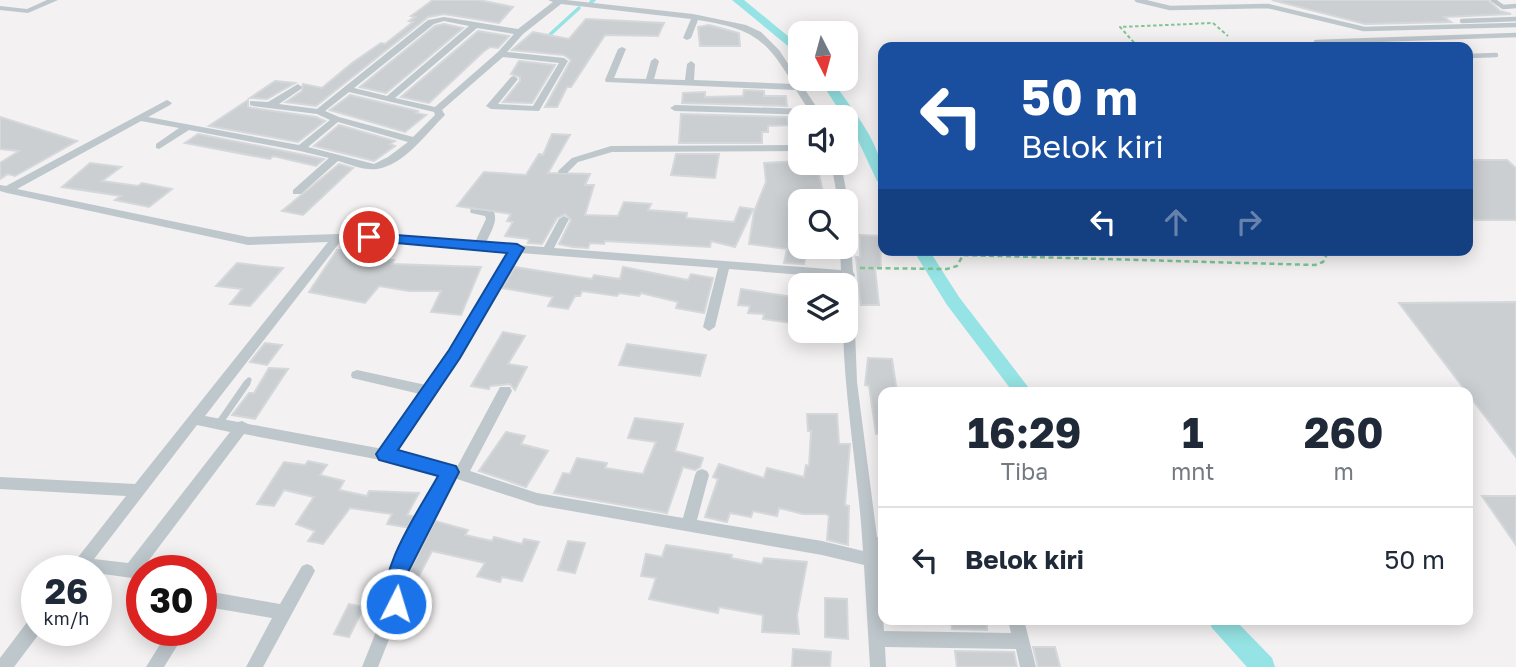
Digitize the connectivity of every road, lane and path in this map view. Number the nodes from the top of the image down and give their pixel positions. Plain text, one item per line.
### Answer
1 (54, 0) edge
2 (556, 0) edge
3 (1137, 0) edge
4 (1493, 0) edge
5 (1516, 6) edge
6 (0, 8) edge
7 (695, 19) junction
8 (1516, 19) edge
9 (1462, 21) dead end
10 (475, 24) junction
11 (1516, 25) edge
12 (521, 31) junction
13 (1516, 35) edge
14 (1228, 36) dead end
15 (687, 38) dead end
16 (1134, 42) edge
17 (1316, 42) dead end
18 (622, 49) dead end
19 (500, 54) junction
20 (1473, 55) edge
21 (1496, 55) dead end
22 (655, 61) dead end
23 (691, 64) dead end
24 (788, 72) edge
25 (514, 79) dead end
26 (649, 82) junction
27 (689, 84) junction
28 (298, 87) dead end
29 (788, 87) edge
30 (346, 89) junction
31 (388, 99) junction
32 (167, 103) dead end
33 (253, 103) dead end
34 (269, 106) junction
35 (675, 108) dead end
36 (437, 110) junction
37 (319, 112) junction
38 (788, 114) edge
39 (140, 118) junction
40 (337, 120) junction
41 (189, 126) junction
42 (413, 140) junction
43 (159, 146) dead end
44 (301, 148) junction
45 (788, 148) edge
46 (335, 158) junction
47 (563, 171) dead end
48 (4, 189) edge
49 (297, 192) dead end
50 (475, 211) dead end
51 (564, 219) dead end
52 (336, 239) junction
53 (479, 245) junction
54 (517, 248) junction
55 (547, 251) junction
56 (962, 256) edge
57 (998, 256) edge
58 (1326, 256) edge
59 (847, 259) edge
60 (724, 267) junction
61 (848, 271) junction
62 (709, 327) dead end
63 (357, 376) dead end
64 (249, 380) dead end
65 (429, 391) junction
66 (505, 391) dead end
67 (197, 420) junction
68 (220, 422) junction
69 (242, 426) junction
70 (386, 454) junction
71 (455, 473) junction
72 (702, 475) dead end
73 (0, 483) edge
74 (139, 490) junction
75 (689, 524) junction
76 (876, 544) edge
77 (88, 555) edge
78 (149, 555) edge
79 (871, 560) junction
80 (307, 571) dead end
81 (217, 600) edge
82 (284, 612) junction
83 (1017, 625) edge
84 (875, 639) junction
85 (1021, 641) junction
86 (21, 644) edge
87 (168, 646) edge
88 (4, 667) edge
89 (154, 667) edge
90 (254, 667) edge
91 (370, 667) edge
92 (878, 667) edge
93 (1028, 667) edge

1 - 6 street
2 - 7 street
2 - 12 street
3 - 11 lane
4 - 5 lane
7 - 15 street
7 - 24 street
8 - 9 lane
10 - 12 street
10 - 30 street
10 - 31 street
12 - 19 street
13 - 17 lane
14 - 16 path
18 - 26 street
19 - 25 street
19 - 36 street
20 - 21 lane
22 - 26 street
23 - 27 street
26 - 27 street
27 - 29 street
28 - 34 street
30 - 31 street
30 - 37 street
31 - 36 street
32 - 39 street
33 - 34 street
34 - 37 street
35 - 38 street
36 - 42 street
37 - 40 street
39 - 41 street
39 - 48 street
40 - 42 street
40 - 44 street
41 - 43 street
41 - 44 street
42 - 46 street
44 - 46 street
45 - 47 street
46 - 49 street
48 - 52 street
50 - 53 street
51 - 55 street
52 - 53 street
52 - 67 street
53 - 54 street
54 - 55 street
54 - 65 street
55 - 60 street
56 - 61 path
57 - 58 path
59 - 61 street
60 - 61 street
60 - 62 street
61 - 76 street
63 - 65 street
64 - 68 lane
65 - 70 street
66 - 71 street
67 - 68 street
67 - 74 street
68 - 69 street
69 - 70 street
69 - 78 street
70 - 71 street
71 - 75 street
71 - 91 street
72 - 75 street
73 - 74 street
74 - 77 street
75 - 79 street
76 - 79 street
79 - 84 street
80 - 82 street
81 - 82 street
82 - 90 street
83 - 85 street
84 - 85 street
84 - 92 street
85 - 93 street
86 - 88 street
87 - 89 street

